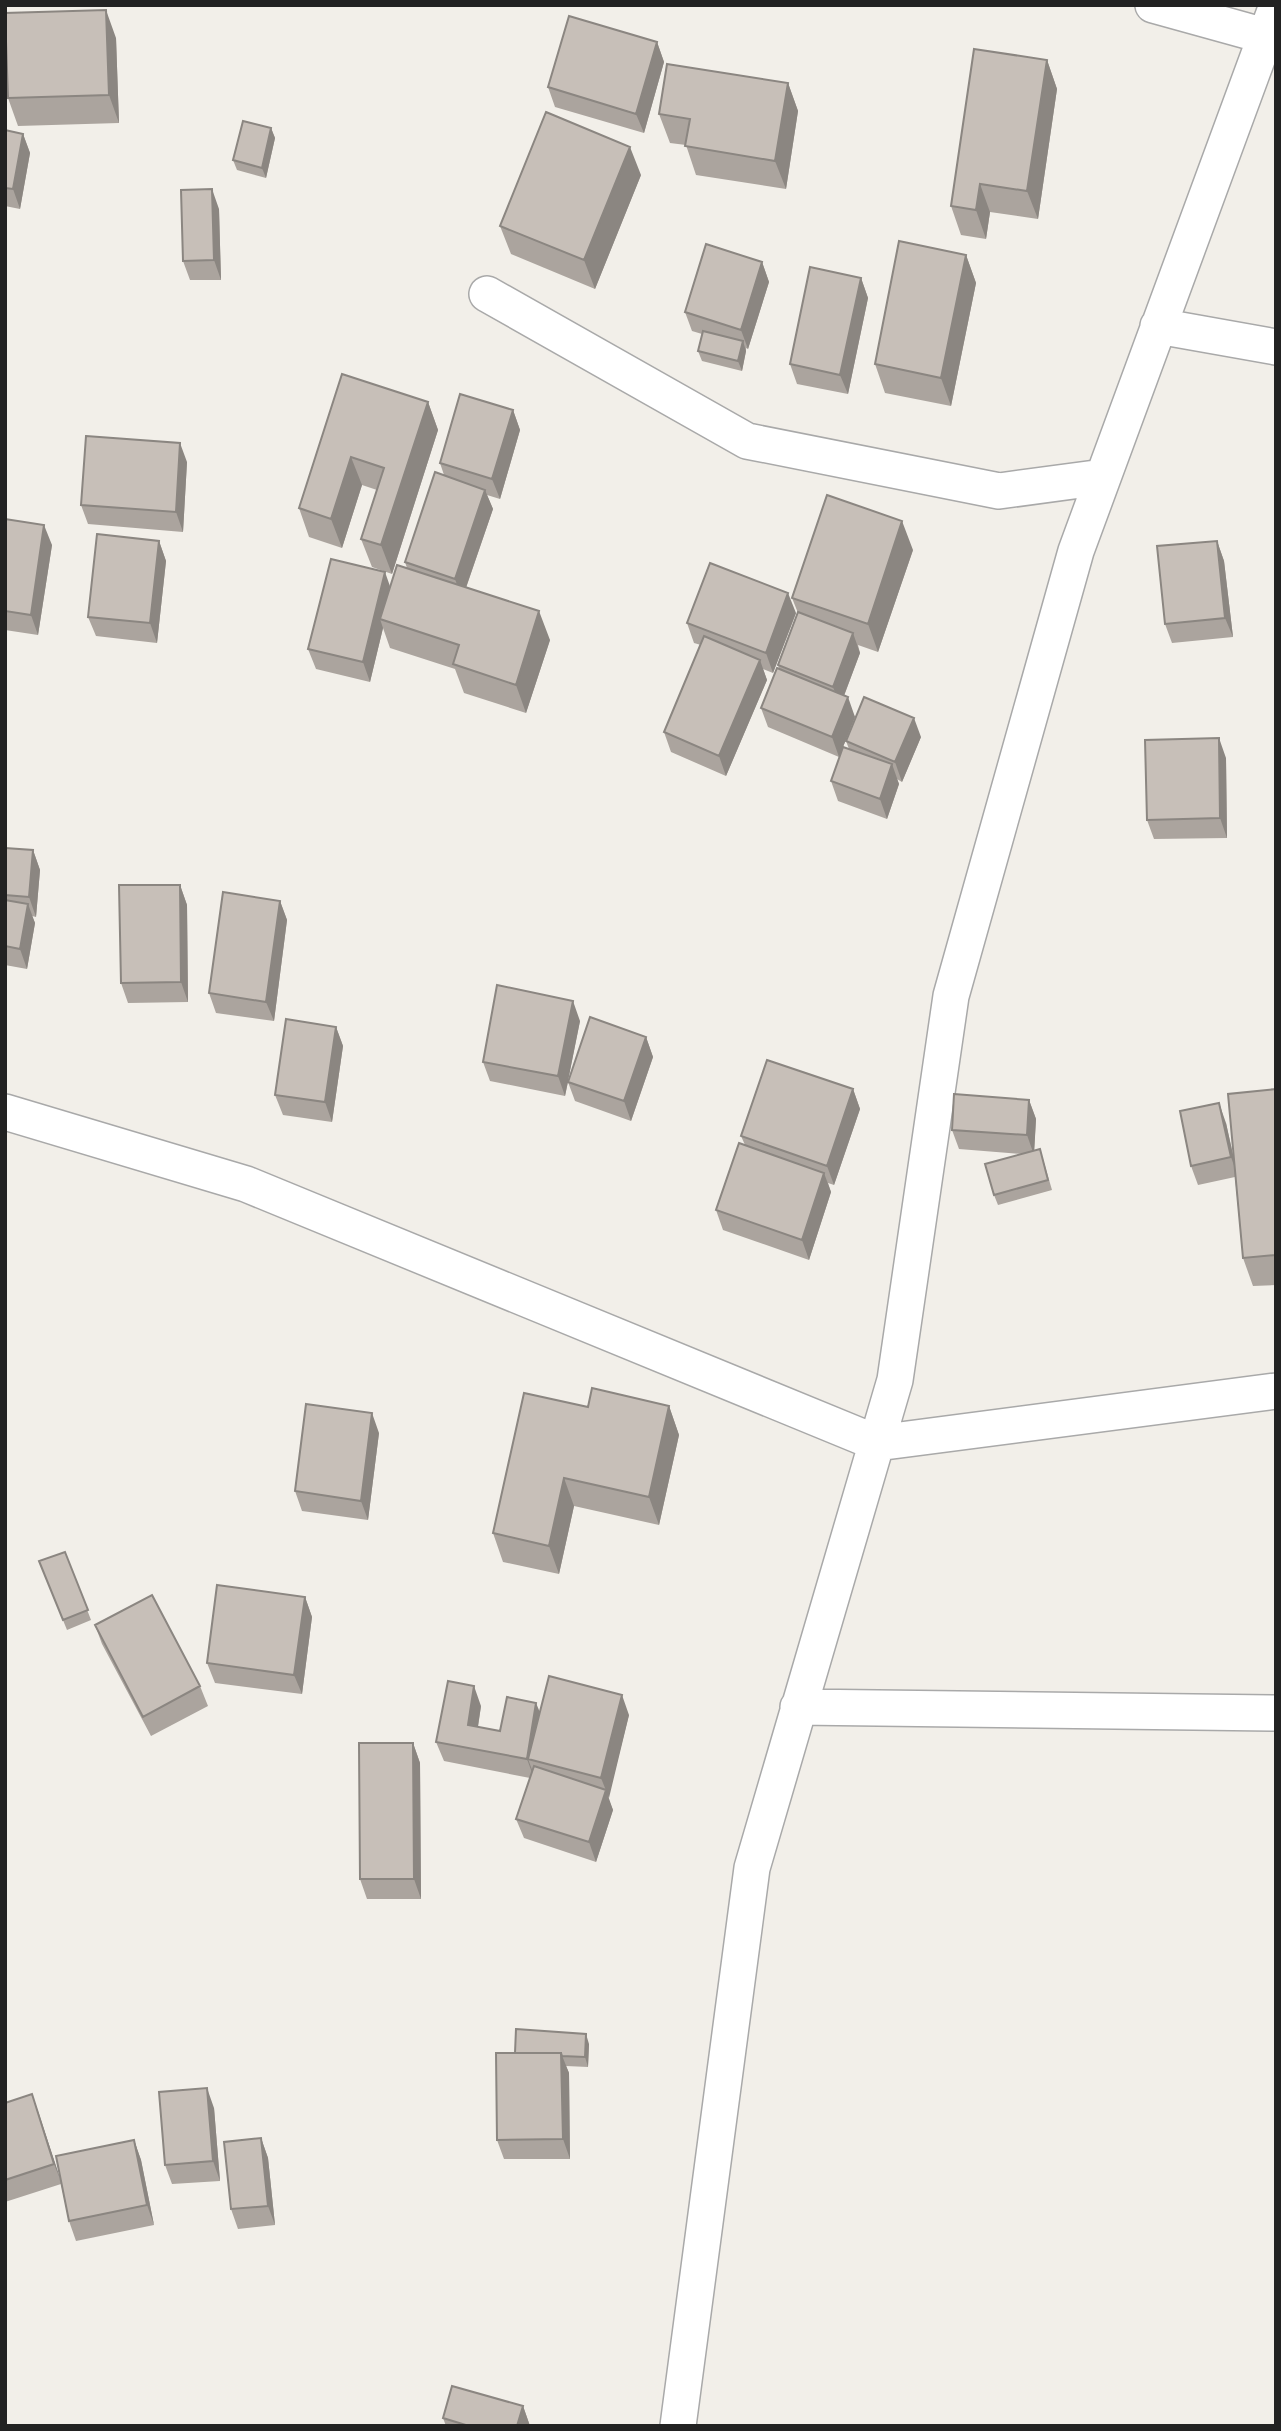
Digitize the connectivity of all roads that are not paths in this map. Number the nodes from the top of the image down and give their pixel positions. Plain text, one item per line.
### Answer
1 (1153, 5) edge
2 (1271, 22) edge
3 (487, 294) dead end
4 (1158, 326) junction
5 (1276, 347) edge
6 (1103, 477) junction
7 (5, 1112) edge
8 (1276, 1391) edge
9 (877, 1443) junction
10 (798, 1707) junction
11 (1276, 1713) edge
12 (678, 2426) edge

1 - 2 street
2 - 4 street
3 - 6 street
4 - 5 street
4 - 6 street
6 - 9 street
7 - 9 street
8 - 9 street
9 - 10 street
10 - 11 street
10 - 12 street

